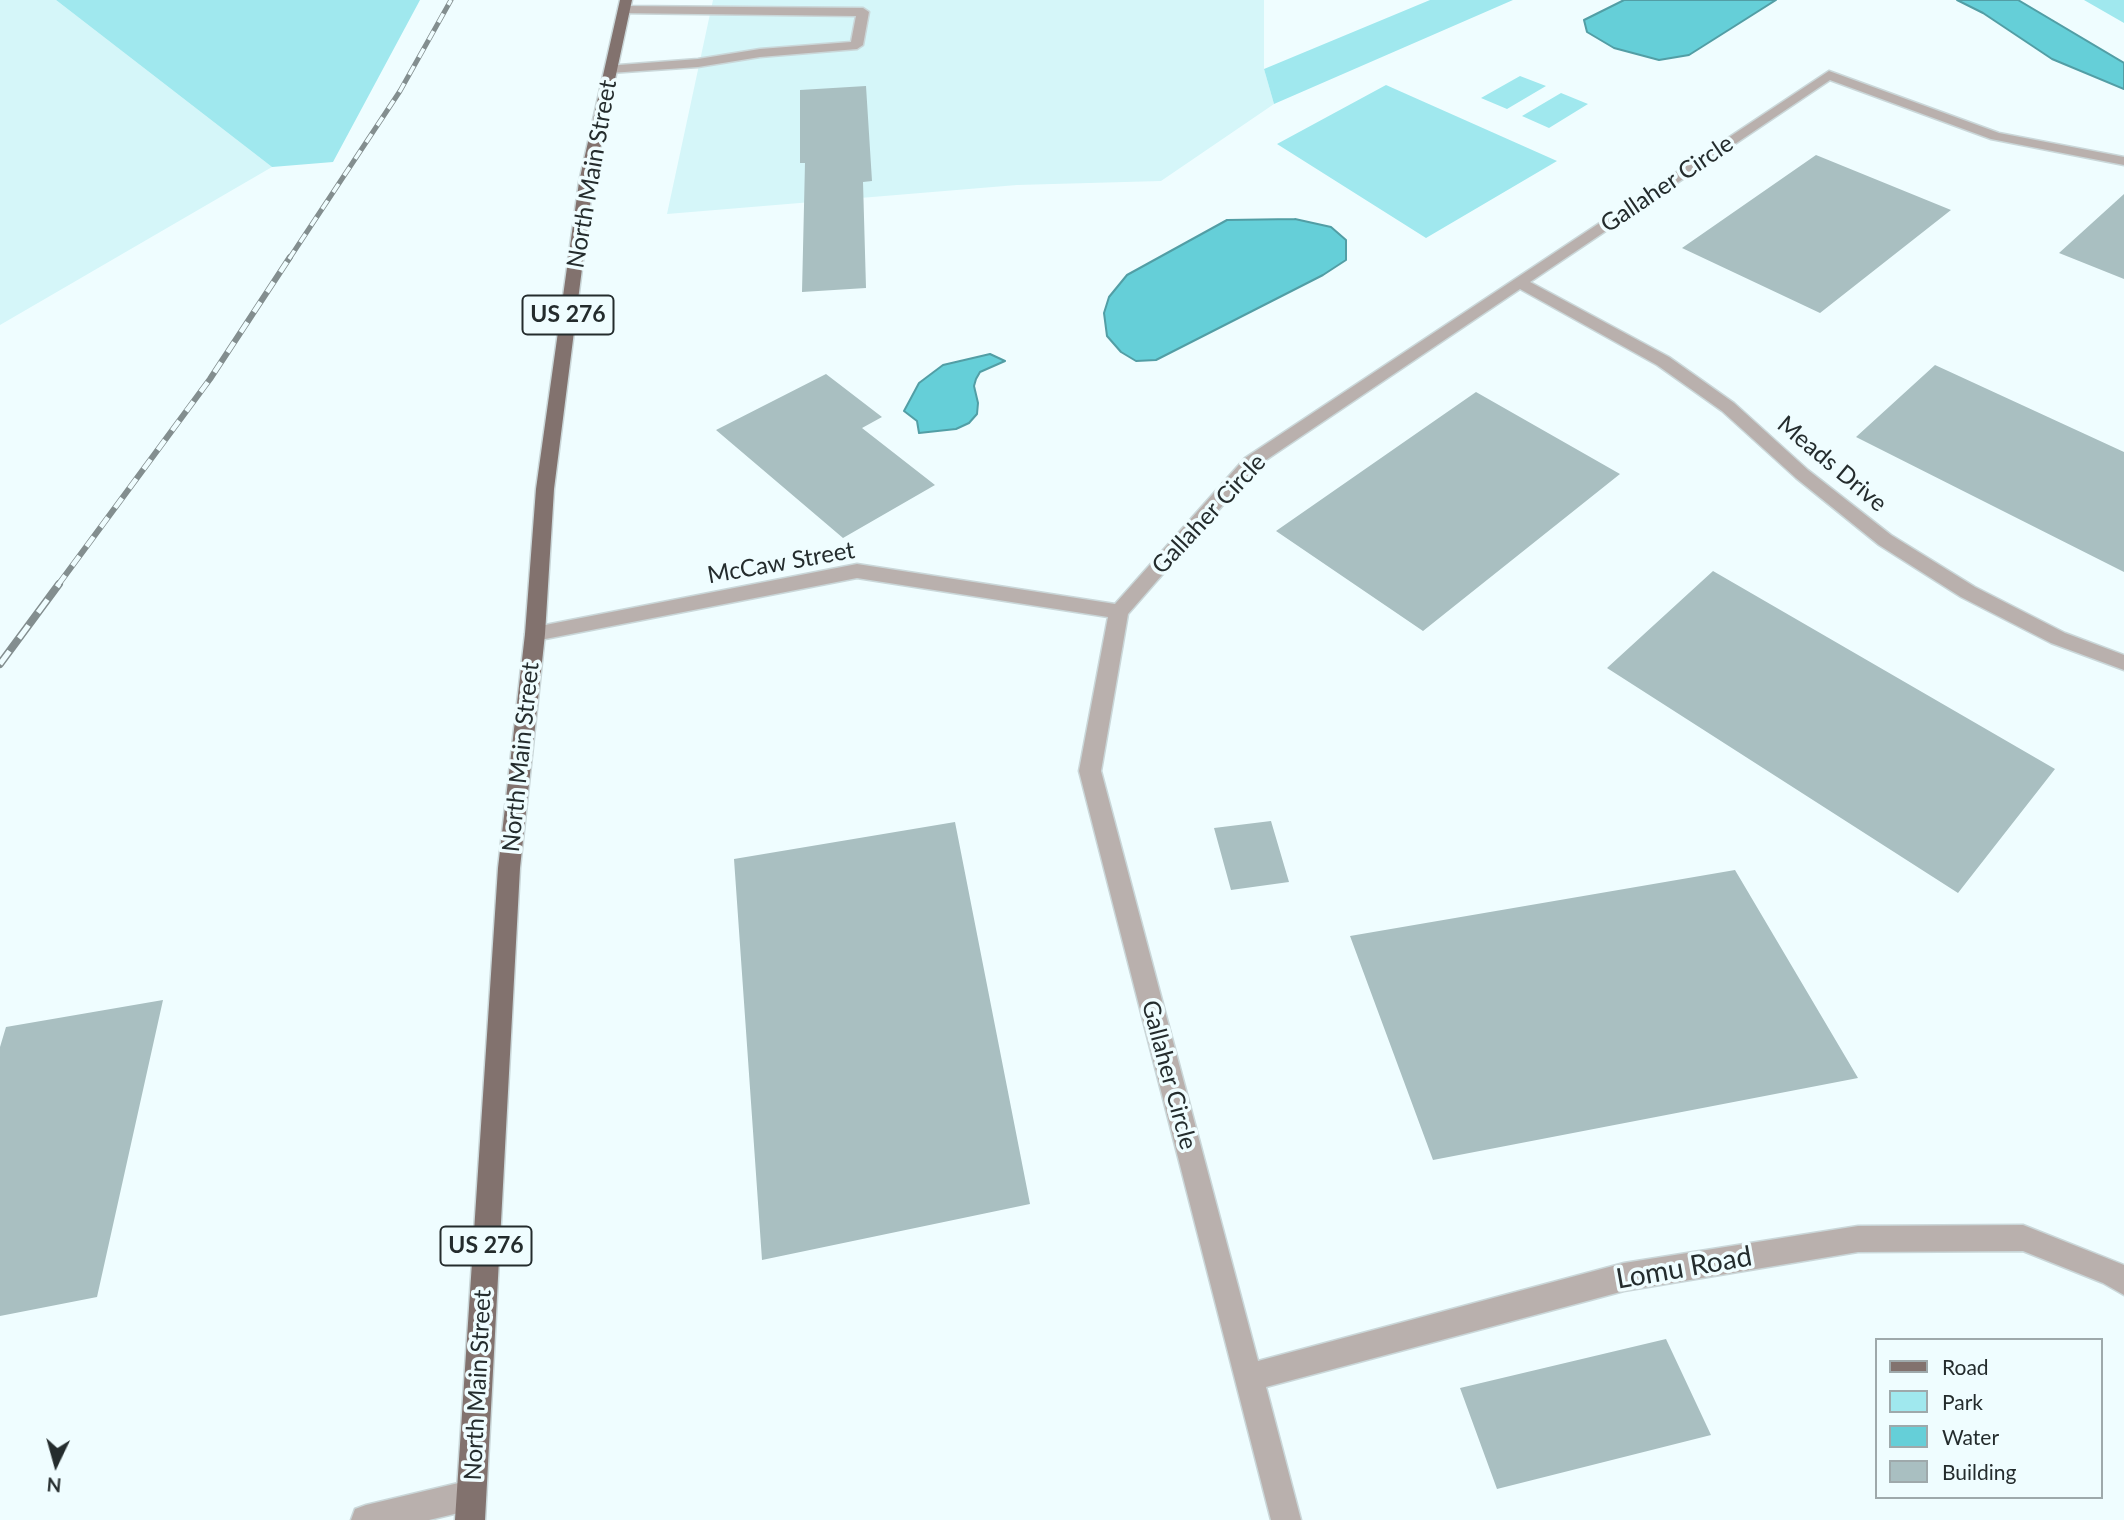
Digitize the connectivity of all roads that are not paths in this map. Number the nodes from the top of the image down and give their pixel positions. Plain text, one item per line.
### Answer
1 (625, 5) edge
2 (800, 5) edge
3 (610, 69) junction
4 (2124, 161) edge
5 (1520, 283) junction
6 (1119, 612) junction
7 (535, 634) junction
8 (2124, 663) edge
9 (2124, 1281) edge
10 (1247, 1378) junction
11 (470, 1508) edge
12 (366, 1520) edge
13 (1286, 1520) edge

1 - 2 street
1 - 3 main road, North Main Street / US 276
2 - 3 street
3 - 7 main road, North Main Street / US 276
4 - 5 street, Gallaher Circle
5 - 6 street, Gallaher Circle
5 - 8 street, Meads Drive
6 - 7 street, McCaw Street
6 - 10 street, Gallaher Circle
7 - 11 main road, North Main Street / US 276
9 - 10 street, Lomu Road
10 - 13 street, Gallaher Circle
11 - 12 street

